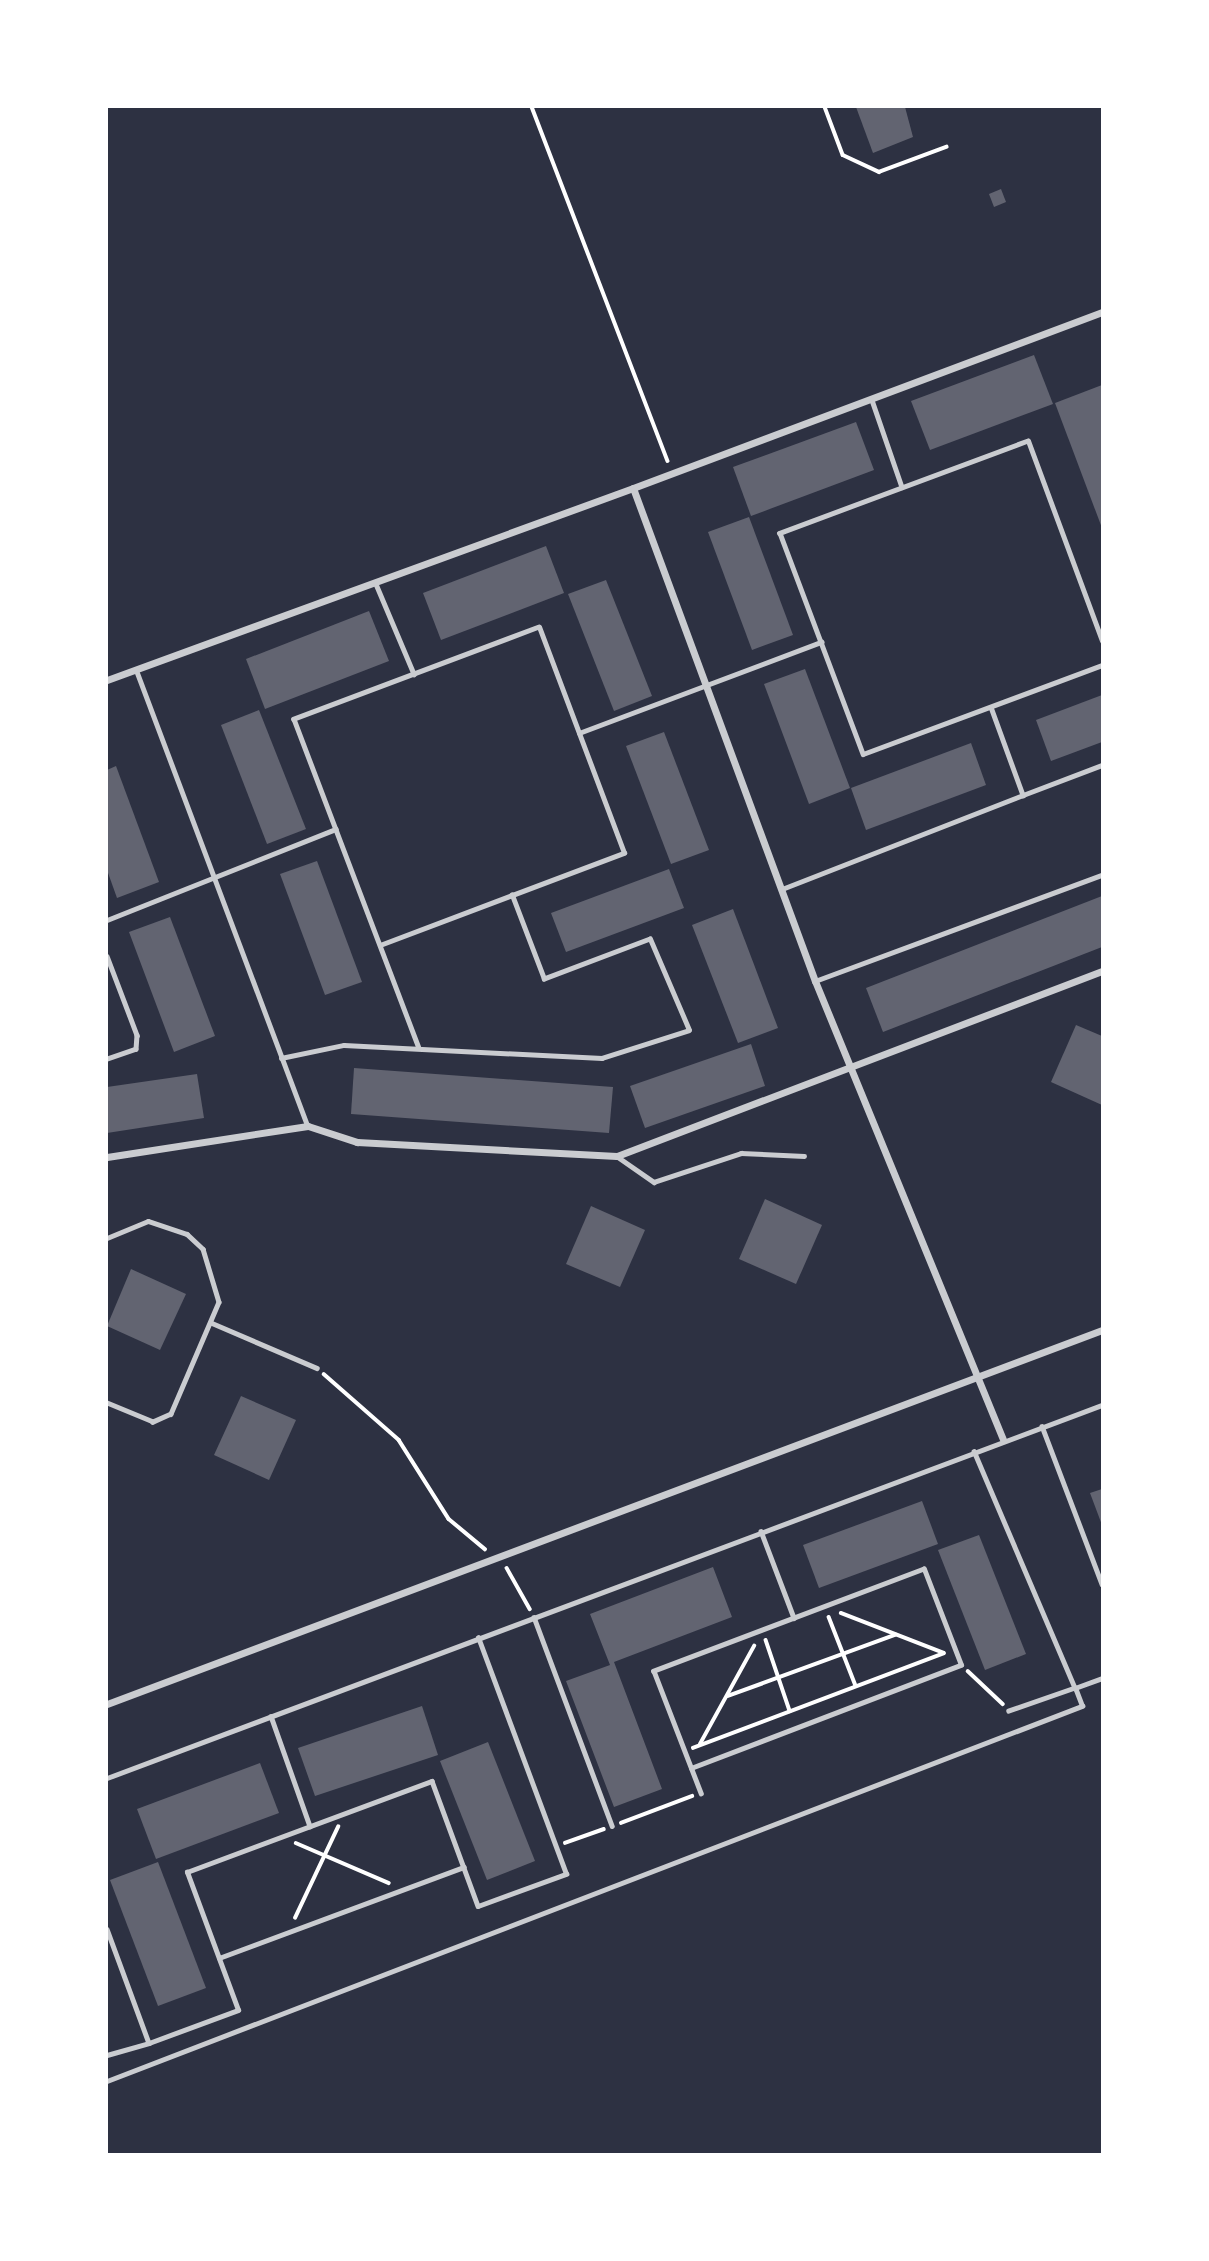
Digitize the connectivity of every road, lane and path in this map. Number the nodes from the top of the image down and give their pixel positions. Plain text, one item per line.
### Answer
1 (532, 107) edge
2 (825, 107) edge
3 (946, 147) dead end
4 (1102, 312) edge
5 (872, 400) junction
6 (672, 473) junction
7 (902, 487) junction
8 (633, 488) junction
9 (376, 584) junction
10 (1102, 641) edge
11 (821, 642) junction
12 (1102, 666) edge
13 (136, 669) junction
14 (414, 674) junction
15 (107, 680) edge
16 (706, 683) junction
17 (990, 707) junction
18 (579, 733) junction
19 (1102, 765) edge
20 (1023, 795) junction
21 (337, 829) junction
22 (1102, 875) edge
23 (212, 878) junction
24 (782, 889) junction
25 (512, 895) junction
26 (107, 920) edge
27 (380, 945) junction
28 (107, 956) edge
29 (1102, 973) edge
30 (815, 981) junction
31 (418, 1046) junction
32 (281, 1058) junction
33 (107, 1059) edge
34 (853, 1068) junction
35 (308, 1126) junction
36 (617, 1156) junction
37 (803, 1156) dead end
38 (107, 1157) edge
39 (107, 1238) edge
40 (212, 1323) junction
41 (1102, 1330) edge
42 (317, 1368) joint
43 (973, 1376) junction
44 (107, 1403) edge
45 (1102, 1405) edge
46 (1042, 1426) junction
47 (1003, 1439) junction
48 (974, 1451) junction
49 (761, 1531) junction
50 (495, 1557) junction
51 (1102, 1584) edge
52 (824, 1607) junction
53 (534, 1617) junction
54 (794, 1618) junction
55 (762, 1630) junction
56 (896, 1634) junction
57 (478, 1638) junction
58 (954, 1649) junction
59 (944, 1653) junction
60 (843, 1654) junction
61 (961, 1665) junction
62 (779, 1677) junction
63 (1102, 1678) edge
64 (856, 1686) junction
65 (1075, 1688) junction
66 (726, 1697) junction
67 (107, 1704) edge
68 (1009, 1711) joint
69 (790, 1712) junction
70 (271, 1716) junction
71 (699, 1746) junction
72 (685, 1752) junction
73 (691, 1768) junction
74 (107, 1778) edge
75 (701, 1793) joint
76 (345, 1813) junction
77 (310, 1826) junction
78 (612, 1826) junction
79 (282, 1836) junction
80 (556, 1847) junction
81 (325, 1855) junction
82 (464, 1867) junction
83 (404, 1889) junction
84 (107, 1929) edge
85 (288, 1933) junction
86 (219, 1958) junction
87 (149, 2043) junction
88 (107, 2055) edge
89 (107, 2081) edge

1 - 6 path
2 - 3 path
4 - 5 street
5 - 6 street
5 - 7 lane
6 - 8 street
7 - 10 lane
7 - 11 lane
8 - 9 street
8 - 16 street
9 - 13 street
9 - 14 lane
11 - 16 lane
11 - 17 lane
12 - 17 lane
13 - 15 street
13 - 23 lane
14 - 18 lane
14 - 21 lane
16 - 18 lane
16 - 24 street
17 - 20 lane
18 - 25 lane
19 - 20 lane
20 - 24 lane
21 - 23 lane
21 - 27 lane
22 - 30 lane
23 - 26 lane
23 - 32 lane
24 - 30 street
25 - 27 lane
25 - 31 lane
27 - 31 lane
28 - 33 lane
29 - 34 street
30 - 34 street
31 - 32 lane
32 - 35 lane
34 - 36 street
34 - 43 street
35 - 36 street
35 - 38 street
36 - 37 lane
39 - 40 lane
40 - 42 lane
40 - 44 lane
41 - 43 street
42 - 50 path
43 - 47 street
43 - 50 street
45 - 46 lane
46 - 47 lane
46 - 51 lane
47 - 48 lane
48 - 49 lane
48 - 65 lane
49 - 53 lane
49 - 54 lane
50 - 53 path
50 - 67 street
52 - 54 lane
52 - 56 path
52 - 58 lane
52 - 60 path
53 - 57 lane
53 - 78 lane
54 - 55 lane
55 - 62 path
55 - 66 path
55 - 72 lane
56 - 59 path
56 - 60 path
57 - 70 lane
57 - 80 lane
58 - 59 path
58 - 61 lane
59 - 64 path
60 - 62 path
60 - 64 path
61 - 68 path
61 - 73 lane
62 - 66 path
62 - 69 path
63 - 65 lane
64 - 69 path
65 - 68 lane
65 - 89 lane
66 - 71 path
69 - 71 path
70 - 74 lane
70 - 77 lane
71 - 72 path
72 - 73 lane
73 - 75 lane
75 - 78 path
76 - 77 lane
76 - 81 path
76 - 82 lane
77 - 79 lane
78 - 80 path
79 - 81 path
79 - 86 lane
80 - 82 lane
81 - 83 path
81 - 85 path
82 - 83 lane
83 - 85 lane
84 - 87 lane
85 - 86 lane
86 - 87 lane
87 - 88 lane

